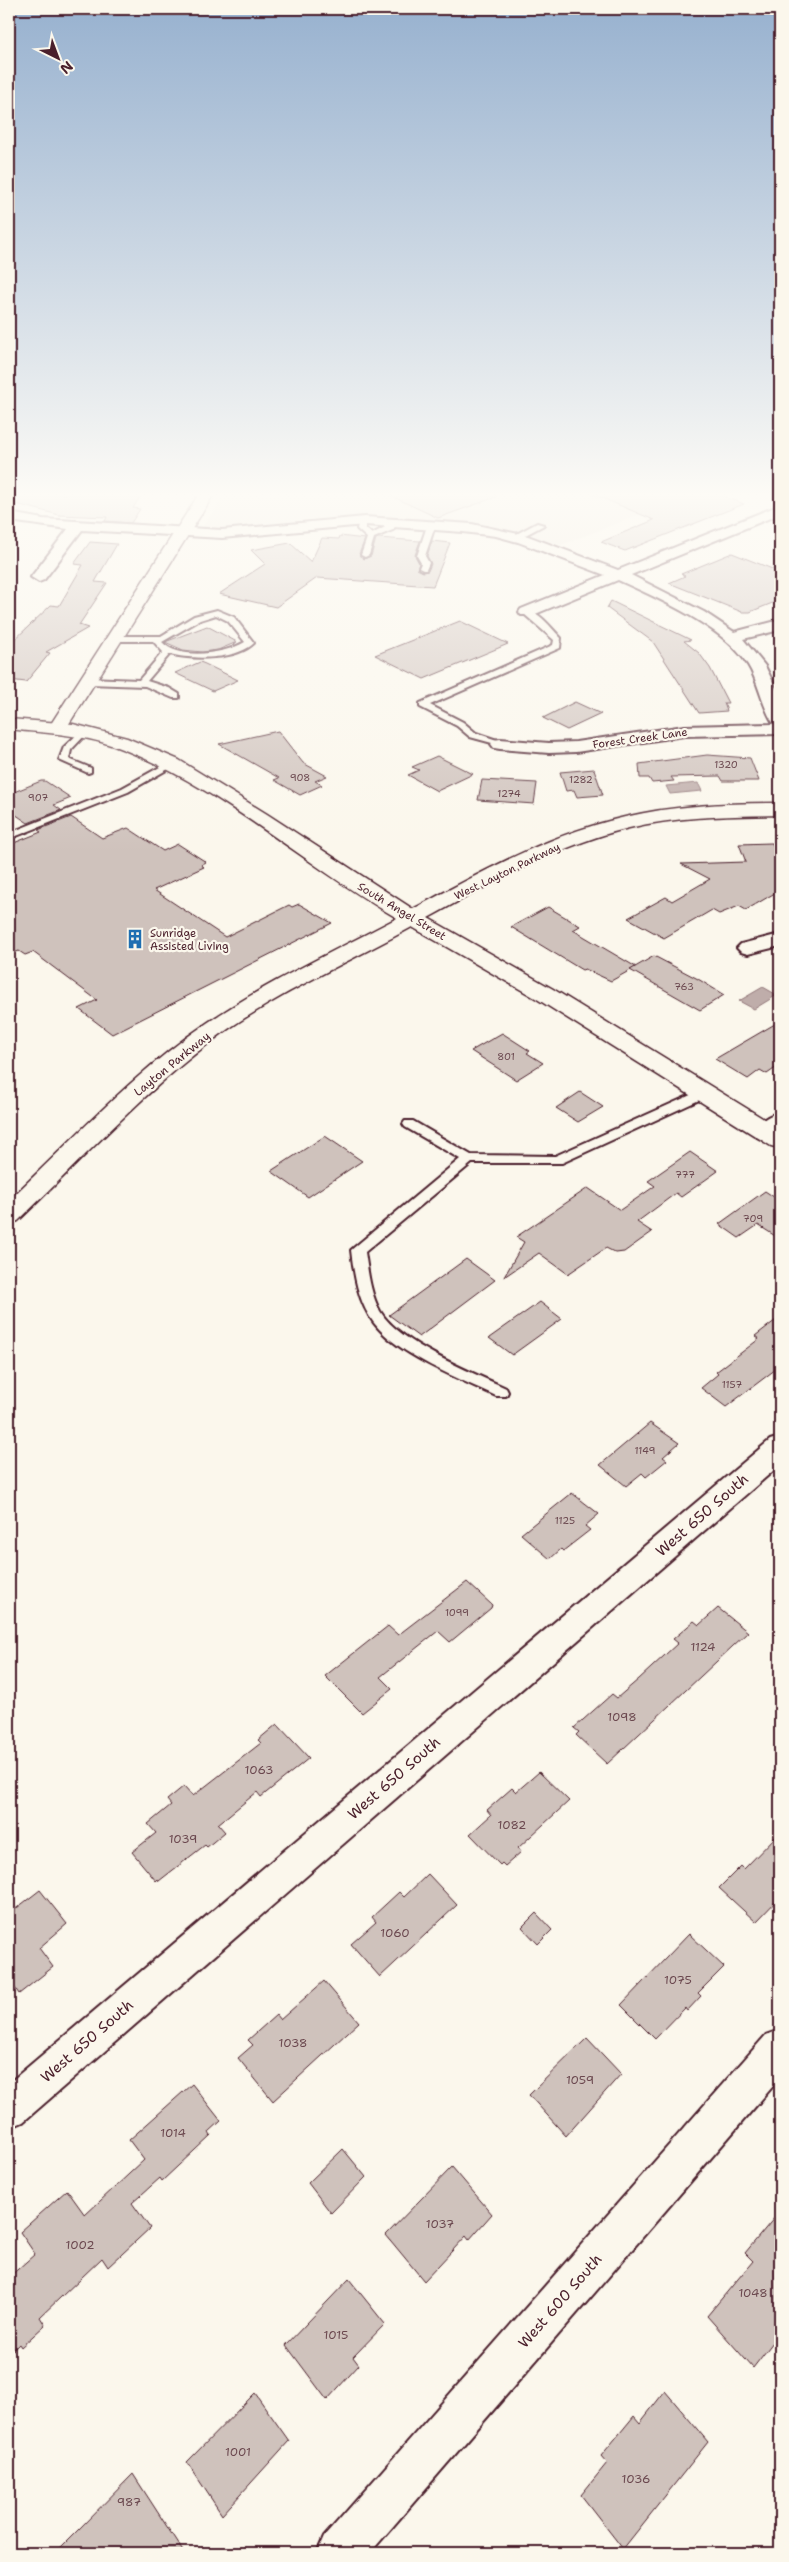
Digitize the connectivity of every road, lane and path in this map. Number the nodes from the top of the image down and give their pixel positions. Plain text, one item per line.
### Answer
1 (131, 614) edge
2 (212, 614) edge
3 (220, 614) edge
4 (529, 614) edge
5 (693, 614) edge
6 (780, 625) edge
7 (732, 637) junction
8 (115, 638) junction
9 (156, 640) junction
10 (168, 651) junction
11 (88, 681) junction
12 (141, 683) junction
13 (176, 696) dead end
14 (780, 720) edge
15 (9, 724) edge
16 (58, 727) junction
17 (780, 729) edge
18 (83, 732) junction
19 (500, 744) joint
20 (172, 764) junction
21 (88, 770) dead end
22 (780, 809) edge
23 (9, 836) edge
24 (413, 918) junction
25 (780, 940) edge
26 (748, 948) dead end
27 (704, 1093) junction
28 (408, 1124) dead end
29 (775, 1130) edge
30 (469, 1159) junction
31 (9, 1215) edge
32 (501, 1392) dead end
33 (780, 1448) edge
34 (780, 2049) edge
35 (9, 2108) edge
36 (340, 2553) edge

1 - 8 main road
2 - 9 lane
3 - 10 lane
4 - 19 lane
5 - 7 street
6 - 7 street
7 - 14 street
8 - 9 lane
8 - 11 main road
9 - 10 lane
10 - 12 lane
11 - 12 lane
11 - 16 main road
12 - 13 lane
15 - 16 main road, South Angel Street
16 - 18 main road, South Angel Street
17 - 19 street, Forest Creek Lane
18 - 20 main road, South Angel Street
18 - 21 lane
20 - 23 lane
20 - 24 main road, South Angel Street
22 - 24 main road, West Layton Parkway
24 - 27 main road, South Angel Street
24 - 31 main road, Layton Parkway
25 - 26 street
27 - 29 main road, South Angel Street
27 - 30 lane
28 - 30 lane
30 - 32 lane
33 - 35 street, West 650 South
34 - 36 street, West 600 South

